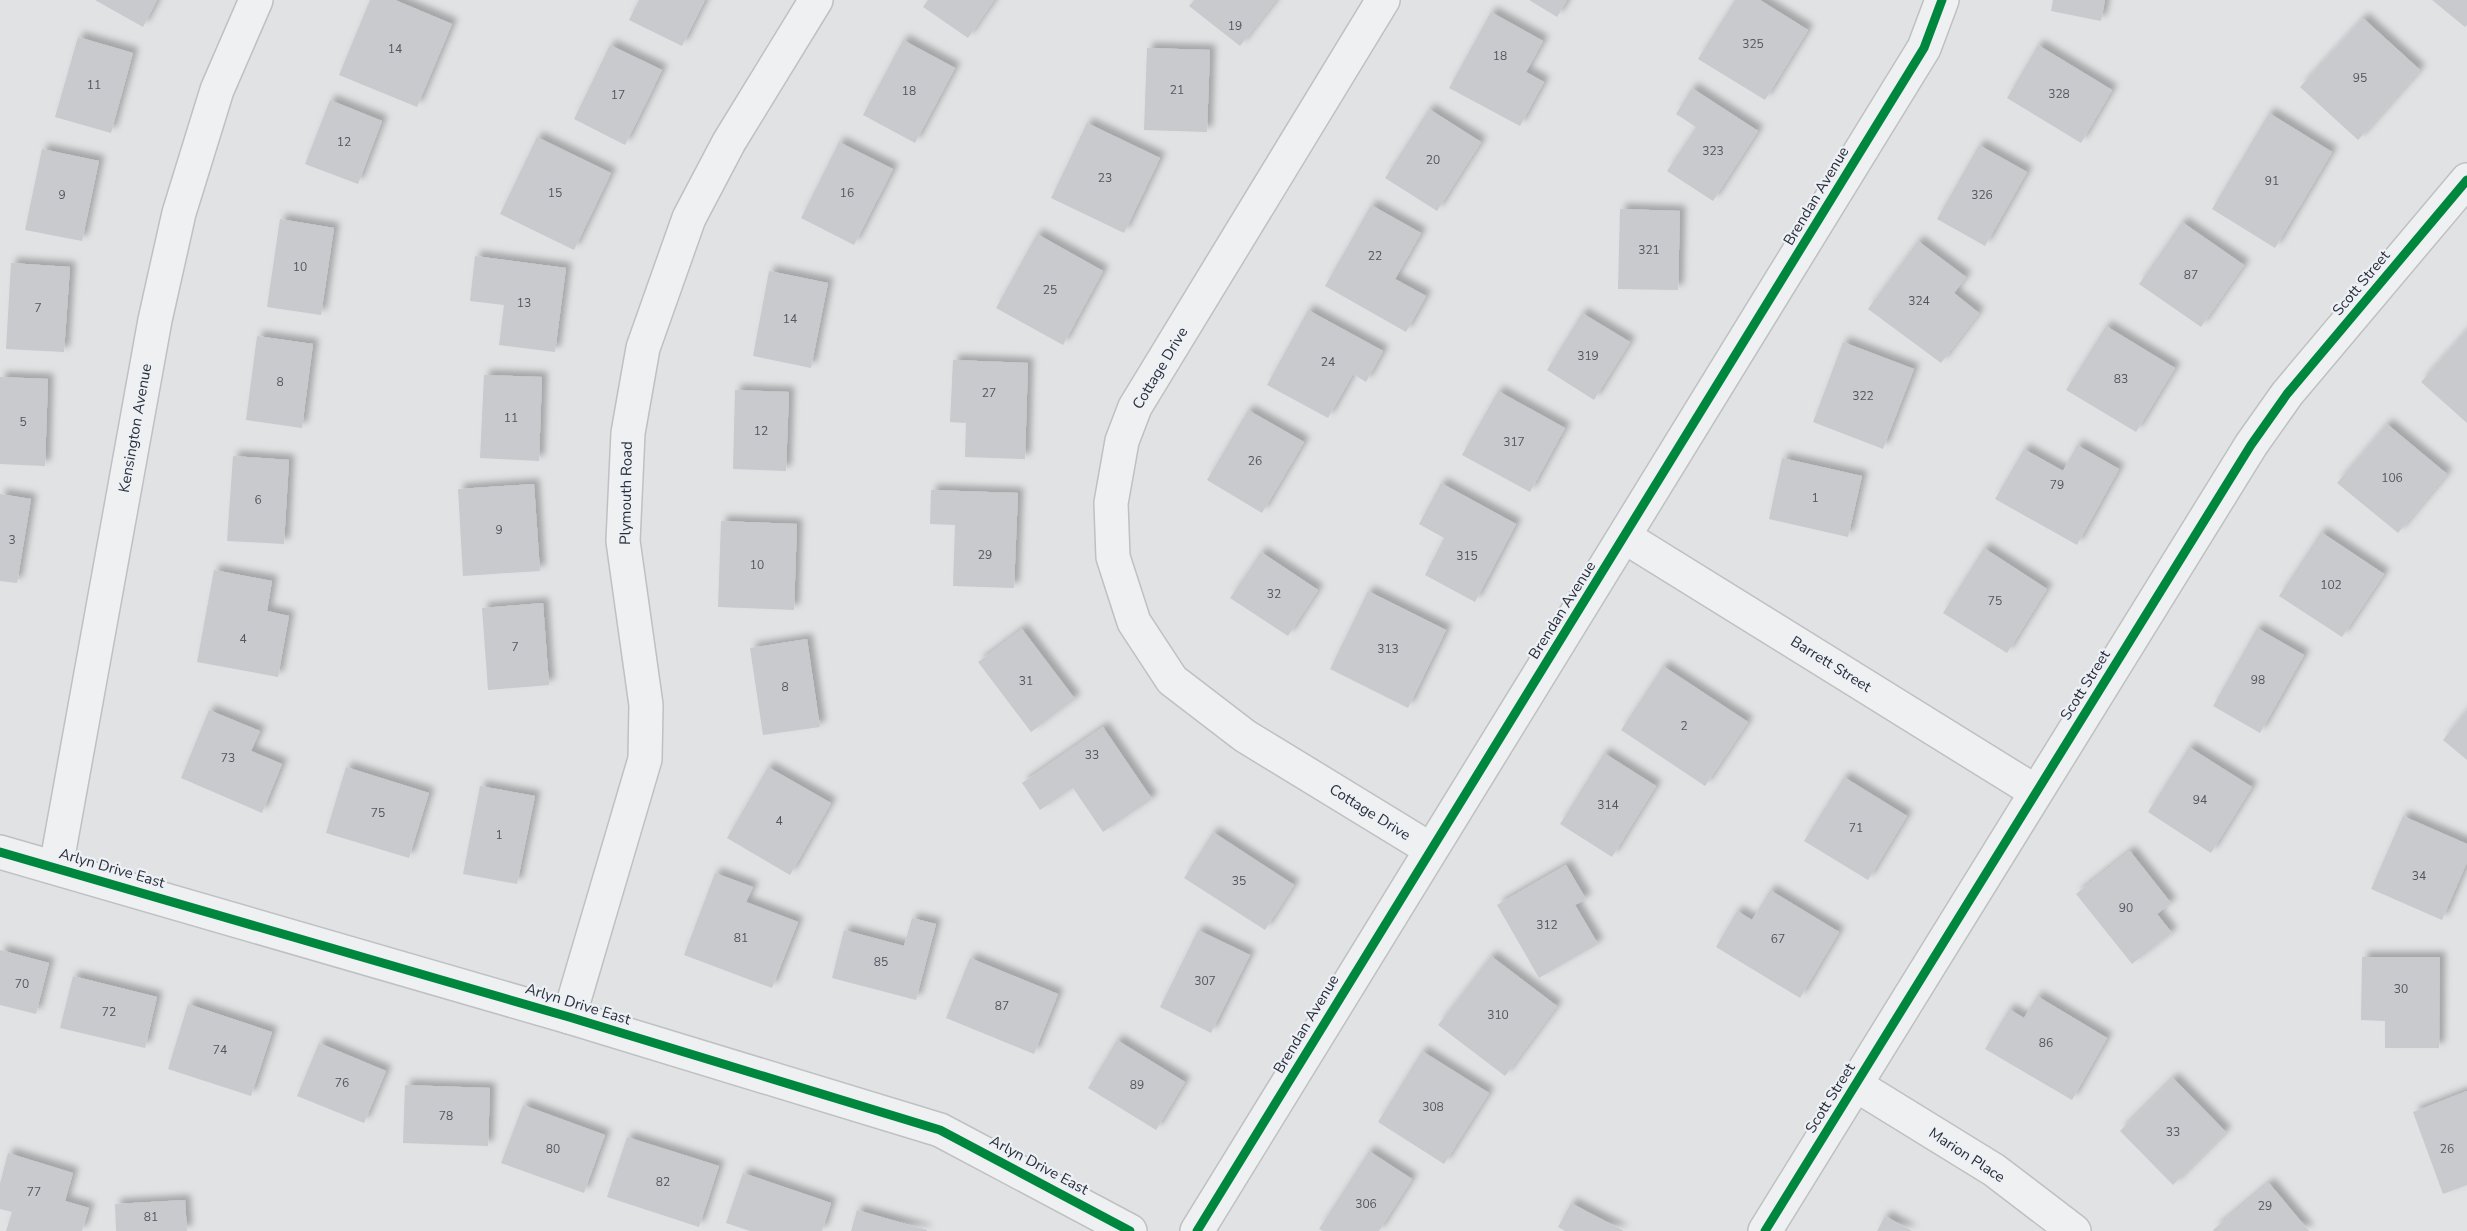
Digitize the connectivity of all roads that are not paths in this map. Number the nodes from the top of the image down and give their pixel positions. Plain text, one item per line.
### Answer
1 (256, 0) edge
2 (816, 0) edge
3 (1383, 0) edge
4 (1942, 0) edge
5 (2467, 180) edge
6 (1625, 537) junction
7 (2036, 792) junction
8 (1430, 849) junction
9 (0, 852) edge
10 (56, 867) junction
11 (569, 1017) junction
12 (1856, 1085) junction
13 (1131, 1231) edge
14 (1197, 1231) edge
15 (1765, 1231) edge
16 (2074, 1231) edge

1 - 10 street, Kensington Avenue
2 - 11 street, Plymouth Road
3 - 8 street, Cottage Drive
4 - 6 street, Brendan Avenue
5 - 7 street, Scott Street
6 - 7 street, Barrett Street
6 - 8 street, Brendan Avenue
7 - 12 street, Scott Street
8 - 14 street, Brendan Avenue
9 - 10 street, Arlyn Drive East
10 - 11 street, Arlyn Drive East
11 - 13 street, Arlyn Drive East
12 - 15 street, Scott Street
12 - 16 street, Marion Place

